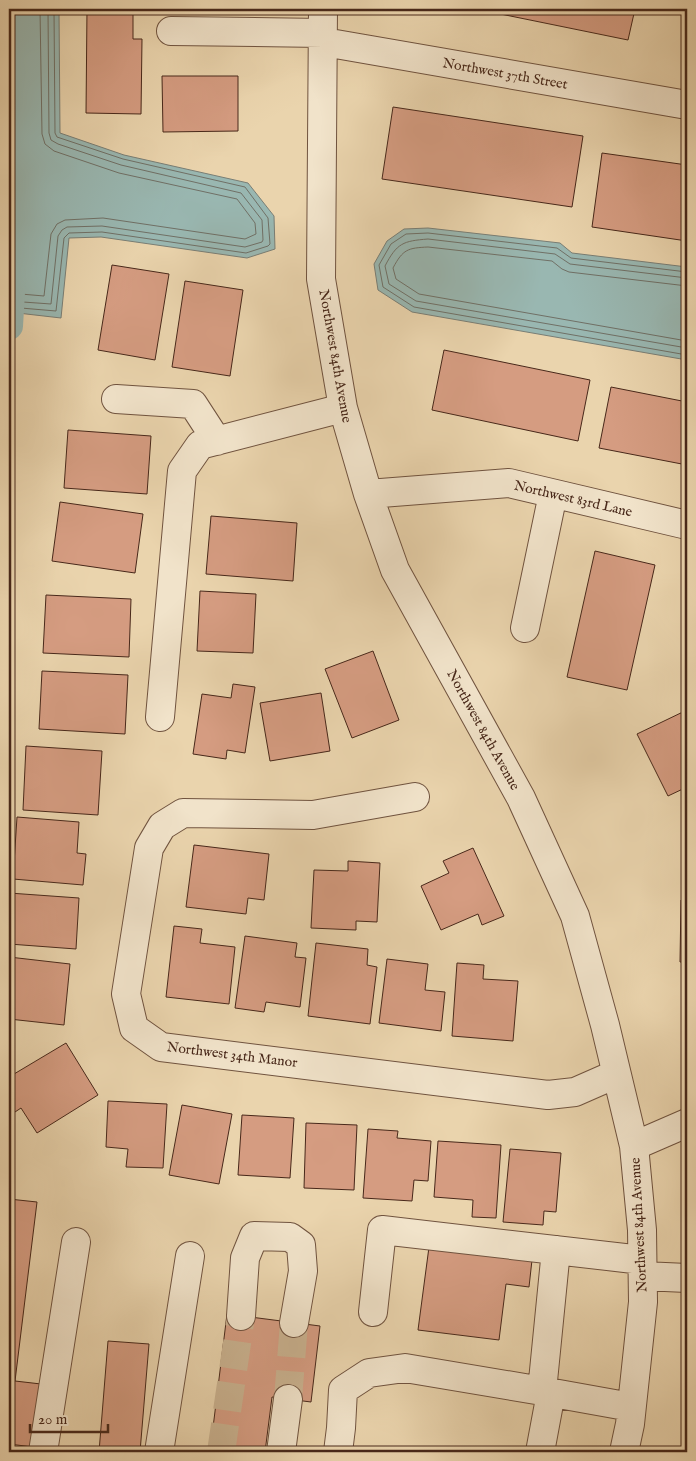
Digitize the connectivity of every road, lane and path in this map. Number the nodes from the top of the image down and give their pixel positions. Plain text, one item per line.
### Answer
1 (323, 28) edge
2 (171, 31) dead end
3 (687, 105) edge
4 (116, 399) dead end
5 (343, 408) junction
6 (217, 441) junction
7 (368, 494) junction
8 (553, 494) junction
9 (687, 525) edge
10 (525, 628) dead end
11 (160, 717) dead end
12 (415, 797) dead end
13 (616, 1074) junction
14 (687, 1123) edge
15 (634, 1146) junction
16 (76, 1242) dead end
17 (556, 1250) junction
18 (190, 1256) dead end
19 (643, 1268) junction
20 (687, 1278) edge
21 (373, 1312) dead end
22 (241, 1316) tunnel mouth
23 (294, 1323) tunnel mouth
24 (546, 1392) junction
25 (288, 1399) tunnel mouth
26 (631, 1407) junction
27 (43, 1452) edge
28 (159, 1452) edge
29 (281, 1452) edge
30 (338, 1452) edge
31 (540, 1452) edge
32 (624, 1452) edge

1 - 2 street, Northwest 37th Street
1 - 3 street, Northwest 37th Street
1 - 5 street, Northwest 84th Avenue
4 - 6 street
5 - 6 street
5 - 7 street, Northwest 84th Avenue
6 - 11 street
7 - 8 street, Northwest 83rd Lane
7 - 13 street, Northwest 84th Avenue
8 - 9 street, Northwest 83rd Lane
8 - 10 street
12 - 13 street, Northwest 34th Manor
13 - 15 street, Northwest 84th Avenue
14 - 15 street
15 - 19 street, Northwest 84th Avenue
16 - 27 street
17 - 19 street
17 - 21 street
17 - 24 street
18 - 28 street
19 - 20 street
19 - 26 street, Northwest 84th Avenue
22 - 23 street
24 - 26 street
24 - 30 street
24 - 31 street
25 - 29 street
26 - 32 street, Northwest 84th Avenue

